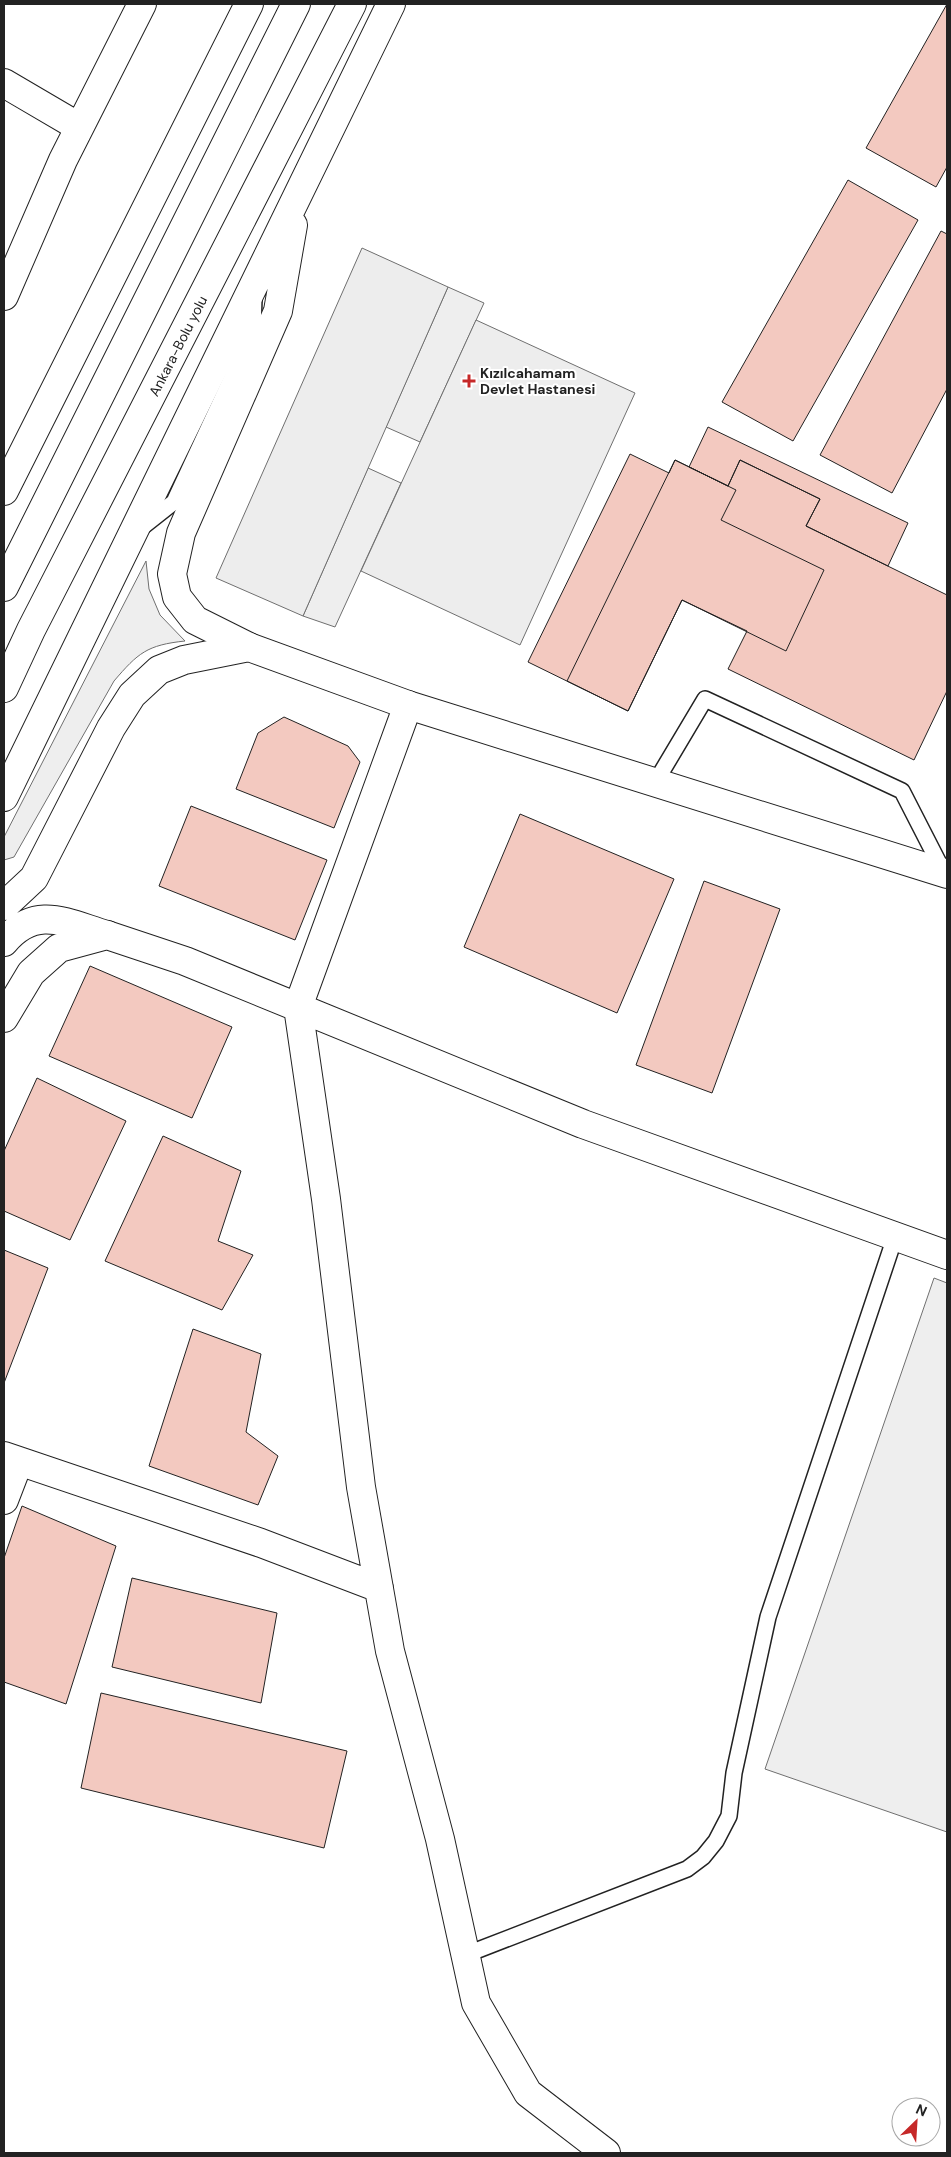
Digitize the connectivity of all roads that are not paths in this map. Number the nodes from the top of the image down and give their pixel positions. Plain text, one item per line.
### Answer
1 (142, 4) edge
2 (249, 4) edge
3 (296, 4) edge
4 (352, 4) edge
5 (391, 4) edge
6 (4, 83) edge
7 (79, 127) junction
8 (298, 196) junction
9 (4, 296) edge
10 (4, 491) edge
11 (4, 587) edge
12 (249, 647) junction
13 (4, 688) edge
14 (408, 706) junction
15 (654, 783) junction
16 (4, 797) edge
17 (946, 873) edge
18 (4, 906) edge
19 (107, 935) junction
20 (4, 942) edge
21 (298, 1007) junction
22 (4, 1018) edge
23 (895, 1237) junction
24 (947, 1256) edge
25 (11, 1458) edge
26 (4, 1500) edge
27 (379, 1588) junction
28 (465, 1955) junction
29 (606, 2153) edge

1 - 7 main road
2 - 10 main road
3 - 11 main road
4 - 13 main road, Ankara-Bolu yolu
5 - 8 main road
6 - 7 main road
7 - 9 main road
8 - 12 main road
8 - 16 main road
12 - 14 main road
12 - 18 main road
14 - 15 main road
14 - 21 main road
15 - 17 main road
15 - 17 lane
19 - 20 main road
19 - 21 main road
19 - 22 main road
21 - 23 main road
21 - 27 main road
23 - 24 main road
23 - 28 lane
25 - 26 main road
25 - 27 main road
27 - 28 main road
28 - 29 main road

